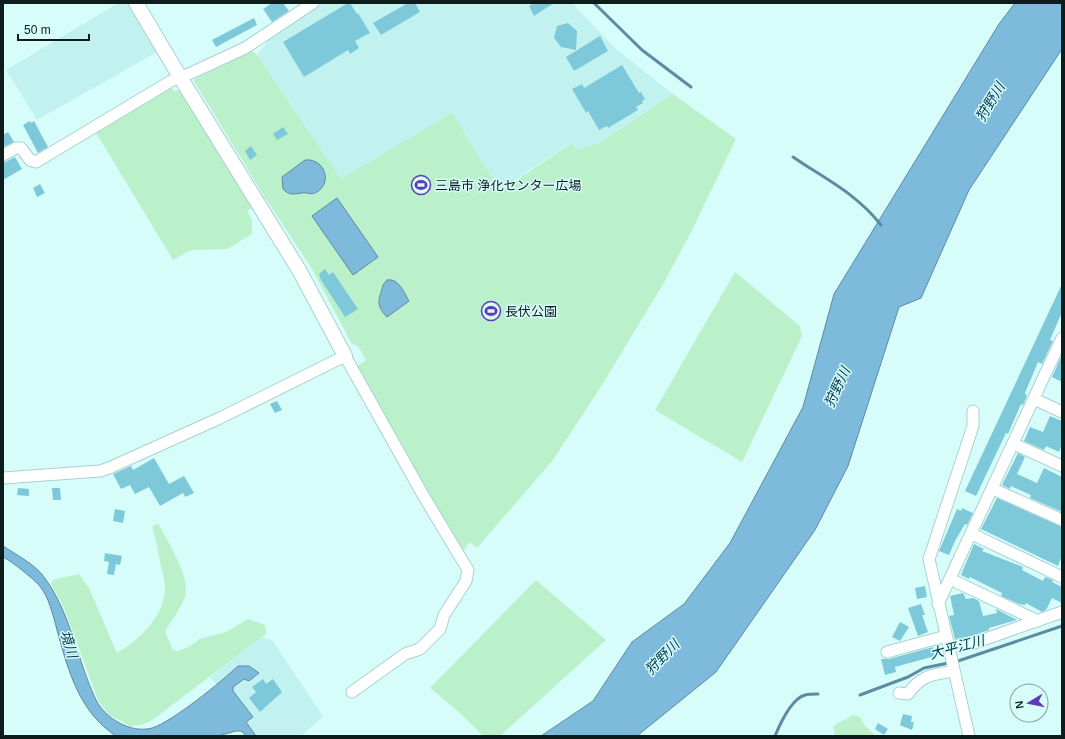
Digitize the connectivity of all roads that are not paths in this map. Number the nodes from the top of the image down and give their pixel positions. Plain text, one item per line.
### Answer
1 (136, 3) edge
2 (313, 3) edge
3 (180, 77) junction
4 (3, 155) edge
5 (1062, 338) edge
6 (345, 356) junction
7 (1058, 357) edge
8 (1034, 399) junction
9 (973, 411) dead end
10 (1062, 412) edge
11 (1014, 444) junction
12 (1062, 466) edge
13 (3, 478) edge
14 (993, 489) junction
15 (1062, 520) edge
16 (972, 534) junction
17 (1062, 577) edge
18 (950, 579) junction
19 (938, 604) junction
20 (1062, 612) edge
21 (1038, 621) junction
22 (946, 636) junction
23 (950, 651) junction
24 (887, 652) dead end
25 (953, 669) junction
26 (352, 692) dead end
27 (899, 693) dead end
28 (969, 736) edge

1 - 3 street
2 - 3 street
3 - 4 street
3 - 6 street
5 - 7 street
6 - 13 street
6 - 26 street
7 - 8 street
8 - 10 street
8 - 11 street
9 - 19 street
11 - 12 street
11 - 14 street
14 - 15 street
14 - 16 street
16 - 17 street
16 - 18 street
18 - 19 street
18 - 21 street
19 - 22 street
20 - 21 street
21 - 23 street
22 - 23 street
22 - 24 street
23 - 25 street
25 - 27 street
25 - 28 street

